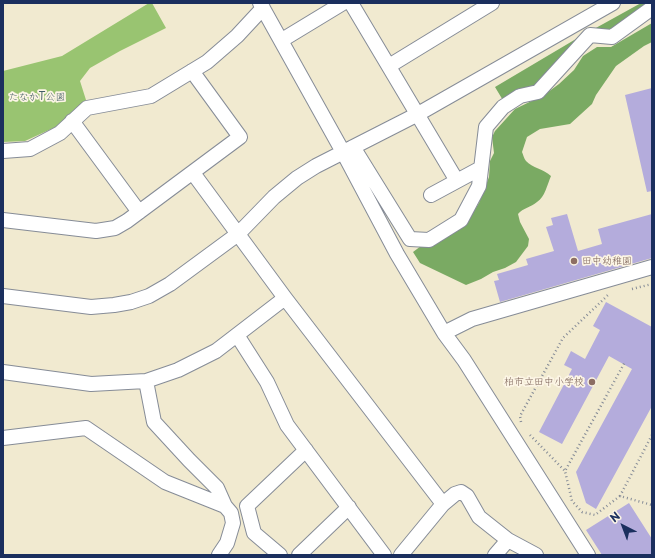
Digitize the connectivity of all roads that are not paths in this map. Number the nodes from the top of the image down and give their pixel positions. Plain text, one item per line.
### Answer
1 (343, 3) edge
2 (351, 3) edge
3 (492, 3) edge
4 (613, 3) edge
5 (262, 5) edge
6 (652, 8) edge
7 (581, 21) junction
8 (590, 35) junction
9 (282, 40) junction
10 (389, 66) junction
11 (192, 71) junction
12 (418, 114) junction
13 (72, 121) junction
14 (348, 149) junction
15 (3, 151) edge
16 (481, 168) junction
17 (193, 173) junction
18 (457, 181) junction
19 (431, 195) dead end
20 (139, 212) junction
21 (3, 220) edge
22 (238, 234) junction
23 (652, 267) edge
24 (3, 296) edge
25 (285, 298) junction
26 (444, 333) junction
27 (237, 336) junction
28 (3, 372) edge
29 (146, 381) junction
30 (3, 438) edge
31 (306, 450) junction
32 (443, 504) junction
33 (225, 506) junction
34 (349, 506) junction
35 (508, 540) junction
36 (219, 555) edge
37 (280, 555) edge
38 (299, 555) edge
39 (384, 555) edge
40 (401, 555) edge
41 (495, 555) edge
42 (536, 555) edge
43 (588, 555) edge

1 - 9 street
2 - 10 street
3 - 10 street
4 - 7 street
5 - 9 street
5 - 11 street
6 - 8 street
7 - 8 street
7 - 12 street
8 - 16 street
9 - 14 street
10 - 12 street
11 - 13 street
11 - 17 street
12 - 14 street
12 - 18 street
13 - 15 street
13 - 20 street
14 - 16 street
14 - 22 street
14 - 26 street
16 - 18 street
17 - 20 street
17 - 22 street
18 - 19 street
20 - 21 street
22 - 24 street
22 - 25 street
23 - 26 street
25 - 27 street
25 - 32 street
26 - 43 street
27 - 29 street
27 - 31 street
28 - 29 street
29 - 33 street
30 - 33 street
31 - 34 street
31 - 37 street
32 - 35 street
32 - 40 street
33 - 36 street
34 - 38 street
34 - 39 street
35 - 41 street
35 - 42 street

